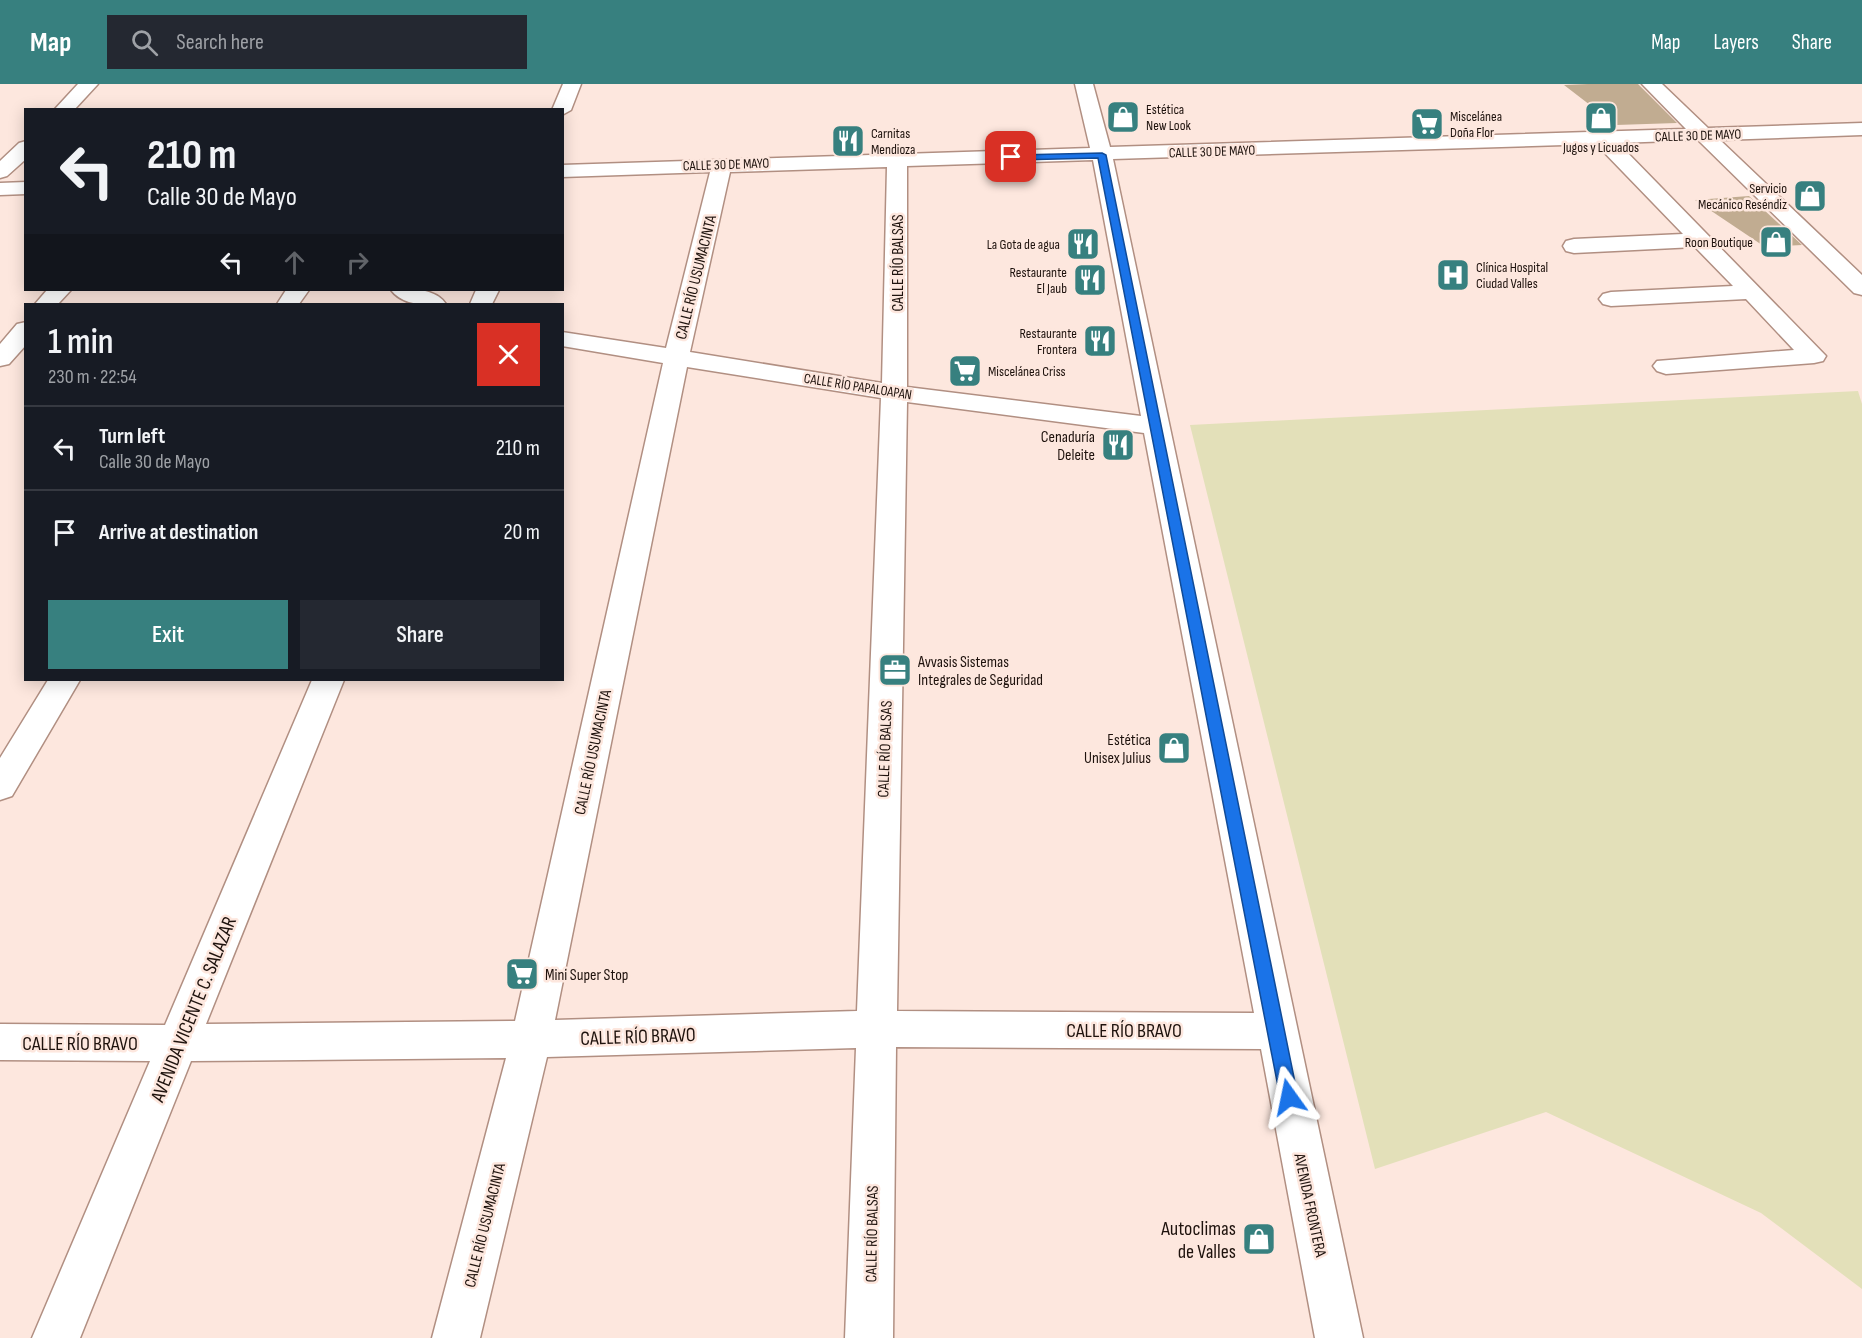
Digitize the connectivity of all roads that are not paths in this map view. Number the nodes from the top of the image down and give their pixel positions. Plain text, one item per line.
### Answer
1 (89, 84) edge
2 (572, 84) edge
3 (1084, 84) edge
4 (1651, 84) edge
5 (65, 108) edge
6 (562, 108) edge
7 (1862, 129) edge
8 (1702, 135) junction
9 (1602, 138) junction
10 (24, 149) edge
11 (1102, 155) junction
12 (897, 159) junction
13 (723, 164) junction
14 (564, 171) edge
15 (0, 172) edge
16 (24, 188) edge
17 (0, 189) edge
18 (1701, 240) junction
19 (1574, 246) dead end
20 (1862, 288) edge
21 (58, 291) edge
22 (405, 291) edge
23 (1751, 292) junction
24 (1611, 299) dead end
25 (47, 303) edge
26 (432, 303) edge
27 (24, 331) edge
28 (564, 339) edge
29 (676, 358) junction
30 (0, 359) edge
31 (1666, 366) dead end
32 (896, 393) junction
33 (1155, 426) junction
34 (63, 681) edge
35 (328, 681) edge
36 (0, 787) edge
37 (875, 1029) junction
38 (1275, 1031) junction
39 (531, 1039) junction
40 (0, 1042) edge
41 (180, 1044) junction
42 (56, 1338) edge
43 (456, 1338) edge
44 (869, 1338) edge
45 (1339, 1338) edge

1 - 5 street
2 - 6 street
3 - 11 street, AVENIDA FRONTERA
4 - 8 street
7 - 8 street, CALLE 30 DE MAYO
8 - 9 street, CALLE 30 DE MAYO
8 - 20 street
9 - 11 street, CALLE 30 DE MAYO
9 - 18 street
10 - 15 street
11 - 12 street, CALLE 30 DE MAYO
11 - 33 street, AVENIDA FRONTERA
12 - 13 street, CALLE 30 DE MAYO
12 - 32 street, CALLE RÍO BALSAS
13 - 14 street, CALLE 30 DE MAYO
13 - 29 street, CALLE RÍO USUMACINTA
16 - 17 street
18 - 19 street
18 - 23 street
21 - 25 street
22 - 26 street
23 - 24 street
23 - 31 street
27 - 30 street
28 - 29 street, CALLE RÍO PAPALOAPAN
29 - 32 street, CALLE RÍO PAPALOAPAN
29 - 39 street, CALLE RÍO USUMACINTA
32 - 33 street, CALLE RÍO PAPALOAPAN
32 - 37 street, CALLE RÍO BALSAS
33 - 38 street, AVENIDA FRONTERA
34 - 36 street
35 - 41 street, AVENIDA VICENTE C. SALAZAR
37 - 38 street, CALLE RÍO BRAVO
37 - 39 street, CALLE RÍO BRAVO
37 - 44 street, CALLE RÍO BALSAS
38 - 45 street, AVENIDA FRONTERA
39 - 41 street, CALLE RÍO BRAVO
39 - 43 street, CALLE RÍO USUMACINTA
40 - 41 street, CALLE RÍO BRAVO
41 - 42 street, AVENIDA VICENTE C. SALAZAR

